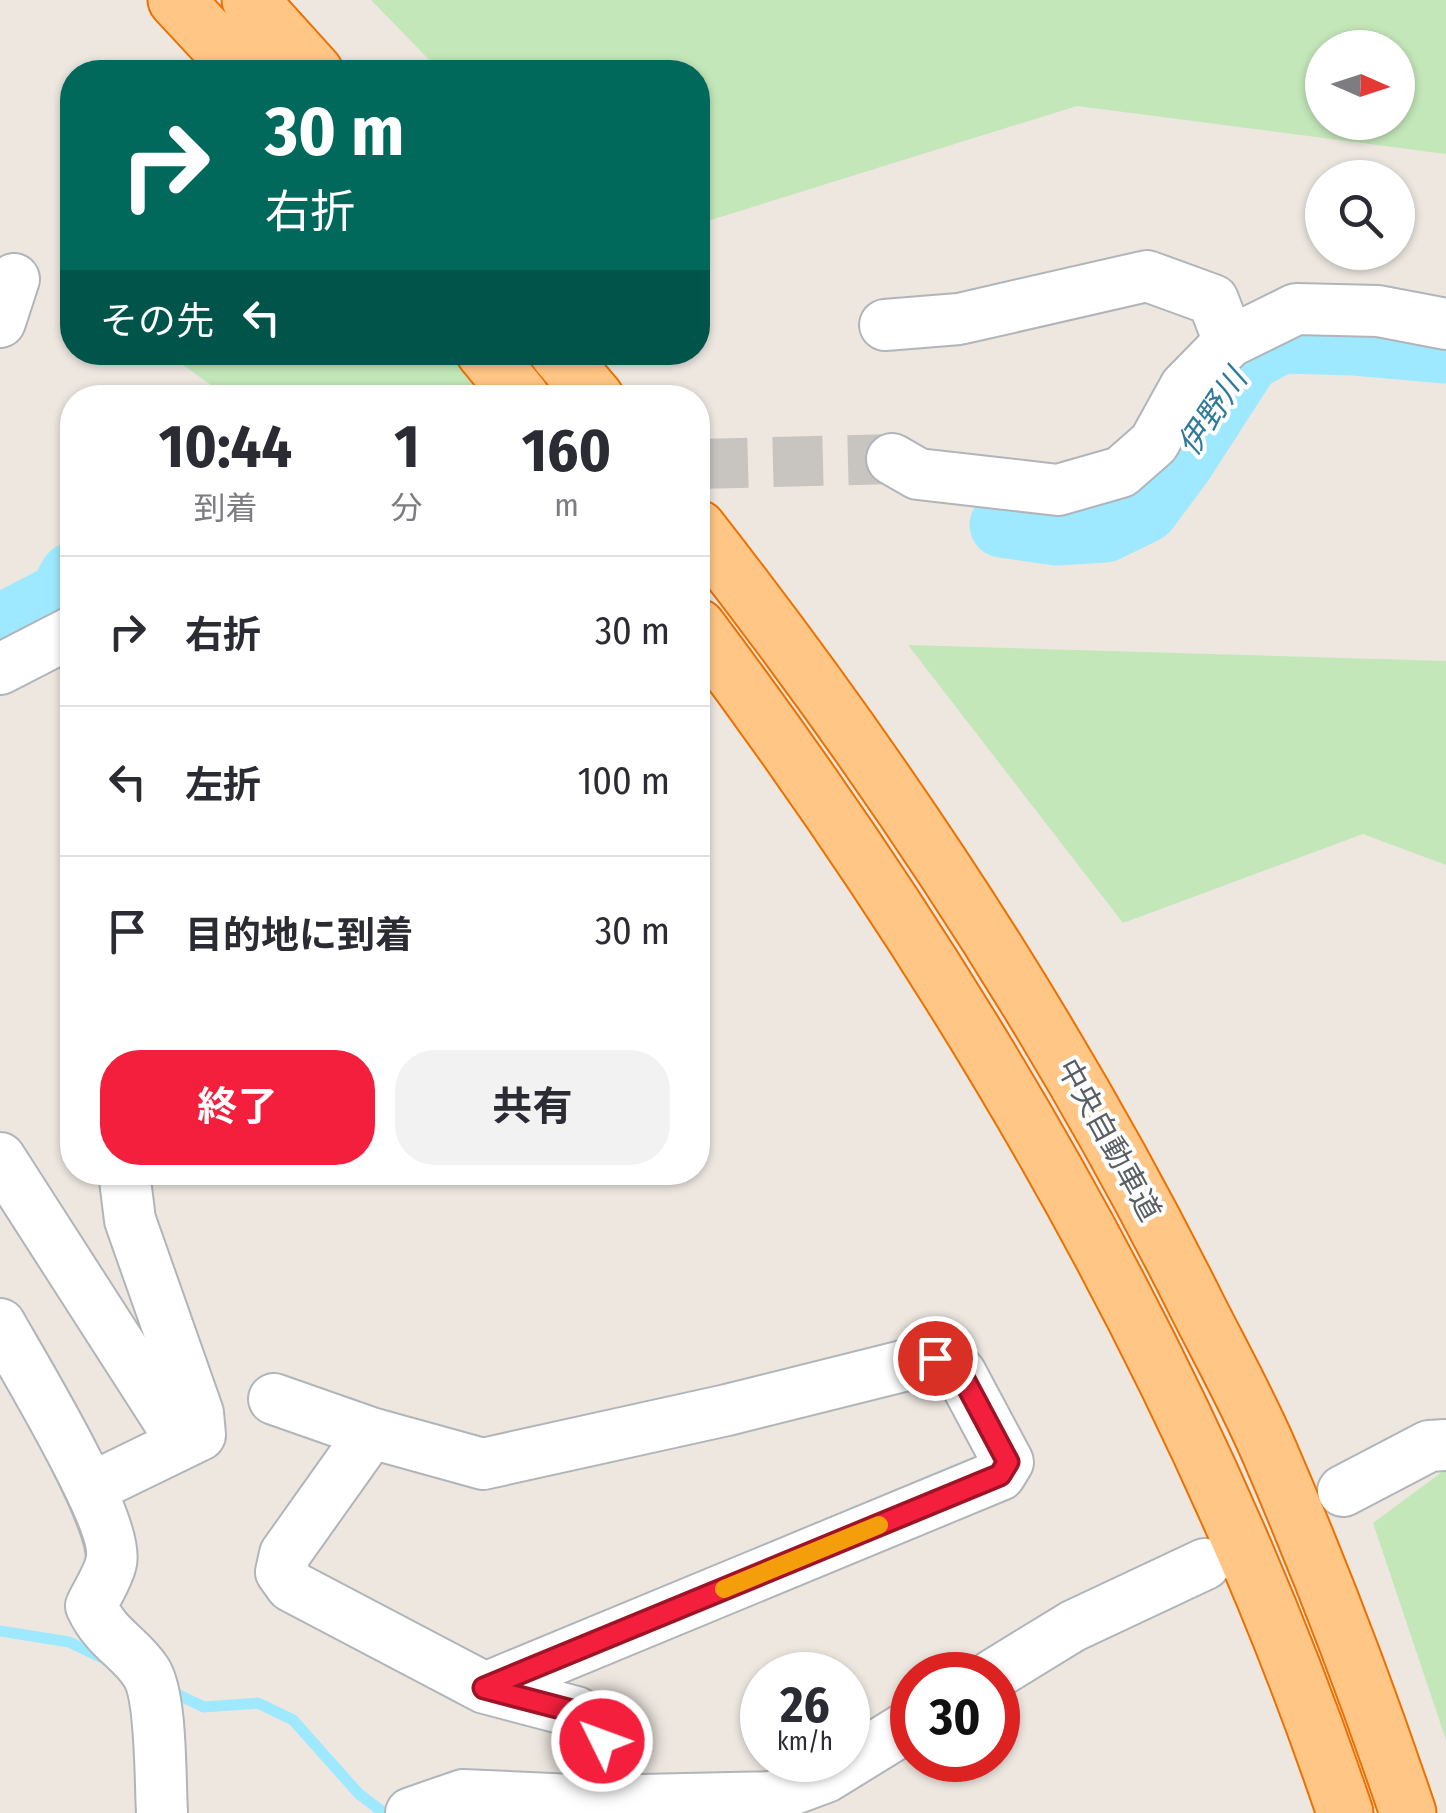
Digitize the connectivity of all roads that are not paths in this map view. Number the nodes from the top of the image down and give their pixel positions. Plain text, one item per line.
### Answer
1 (176, 0) edge
2 (250, 0) edge
3 (232, 60) edge
4 (304, 60) edge
5 (1446, 324) edge
6 (885, 325) dead end
7 (1230, 342) junction
8 (495, 365) edge
9 (568, 365) edge
10 (511, 385) edge
11 (585, 385) edge
12 (892, 459) tunnel mouth
13 (710, 543) edge
14 (60, 638) edge
15 (710, 644) edge
16 (0, 668) edge
17 (0, 1158) edge
18 (126, 1185) edge
19 (0, 1324) edge
20 (274, 1399) dead end
21 (372, 1433) junction
22 (182, 1442) junction
23 (1446, 1445) edge
24 (91, 1488) junction
25 (1343, 1491) dead end
26 (1205, 1564) dead end
27 (1020, 1658) edge
28 (484, 1688) junction
29 (890, 1738) edge
30 (596, 1801) junction
31 (162, 1813) edge
32 (411, 1813) edge
33 (1344, 1813) edge
34 (1408, 1813) edge

1 - 3 highway
2 - 4 highway
5 - 7 street
6 - 7 street
7 - 12 street
8 - 10 highway
9 - 11 highway
13 - 34 highway, 中央自動車道
14 - 16 street
15 - 33 highway, 中央自動車道
17 - 22 street
18 - 22 street
19 - 24 street
20 - 21 street
21 - 28 street
21 - 28 street
22 - 24 street
23 - 25 street
24 - 31 street
26 - 27 street
28 - 30 street
29 - 30 street
30 - 32 street

